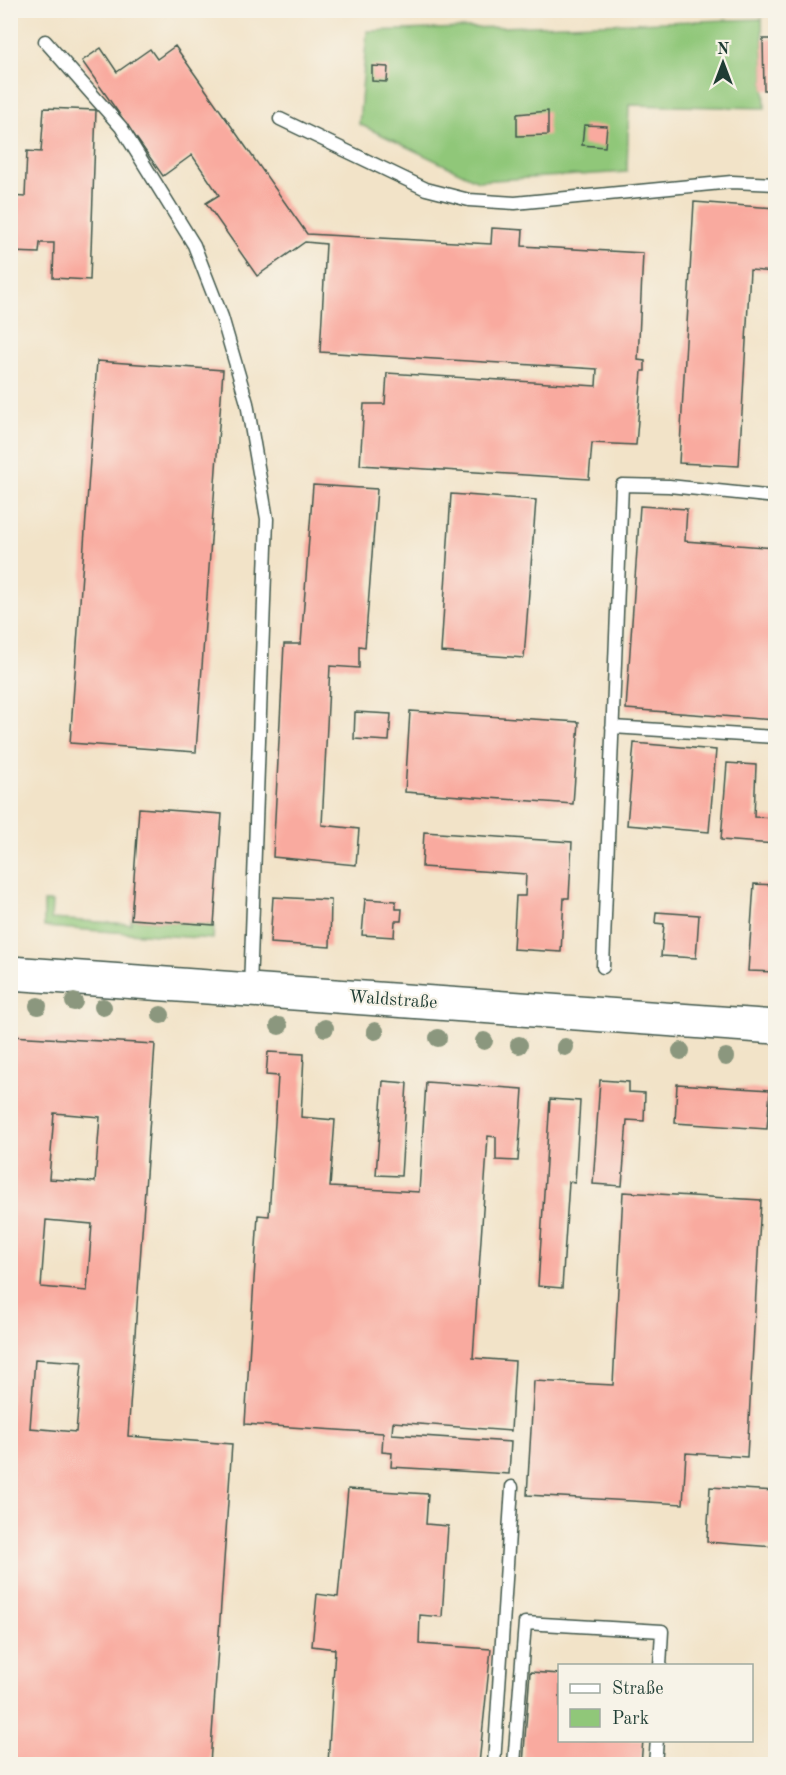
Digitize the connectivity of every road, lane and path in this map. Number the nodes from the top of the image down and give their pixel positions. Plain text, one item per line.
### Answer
1 (45, 41) dead end
2 (280, 119) dead end
3 (776, 184) edge
4 (776, 497) edge
5 (612, 727) junction
6 (776, 736) edge
7 (603, 967) dead end
8 (10, 973) edge
9 (250, 989) junction
10 (776, 1027) edge
11 (512, 1487) dead end
12 (660, 1664) edge
13 (657, 1742) edge
14 (494, 1764) edge
15 (514, 1764) edge
16 (655, 1764) edge

1 - 9 lane
2 - 3 lane
4 - 5 lane
5 - 6 lane
5 - 7 lane
8 - 9 main road, Waldstraße
9 - 10 main road, Waldstraße
11 - 14 lane
12 - 15 lane
13 - 16 lane

